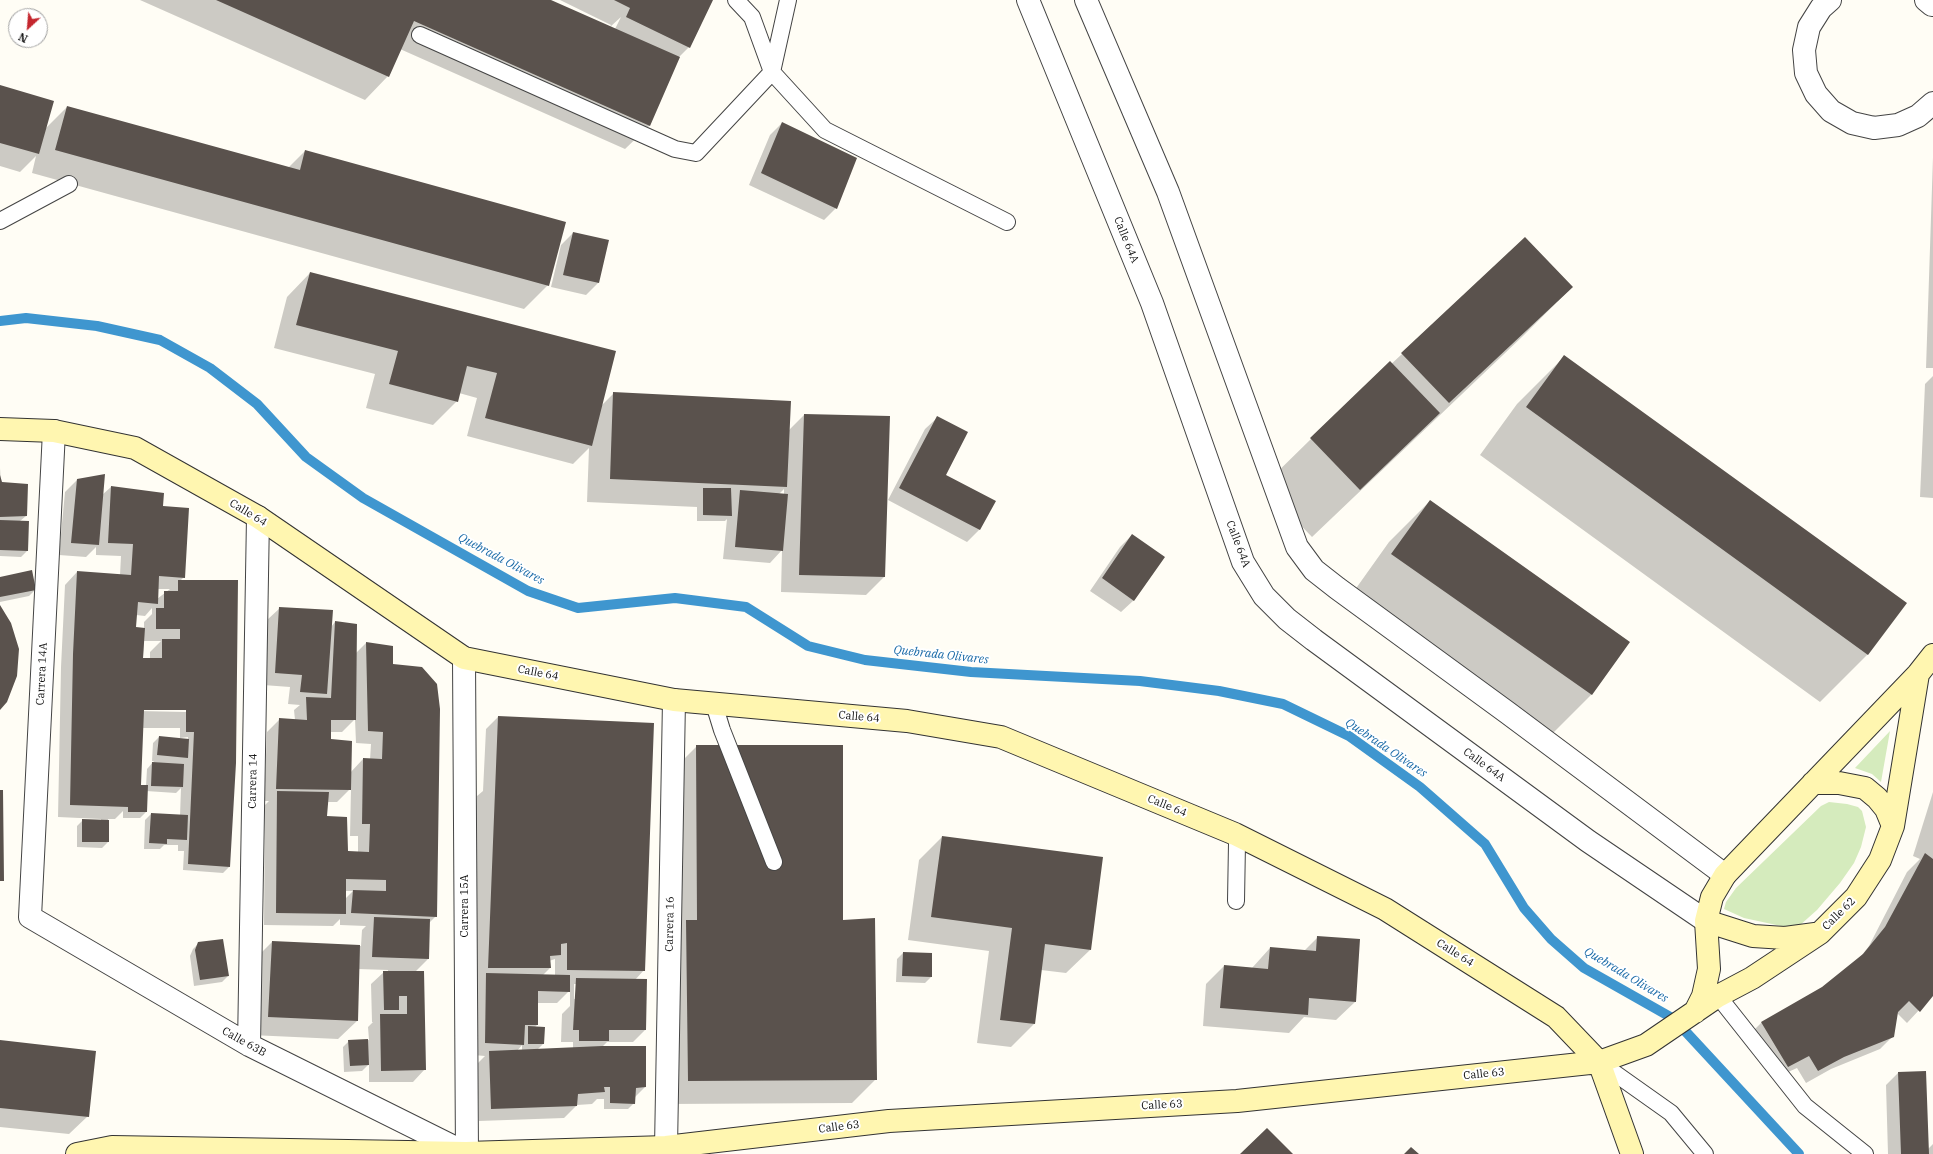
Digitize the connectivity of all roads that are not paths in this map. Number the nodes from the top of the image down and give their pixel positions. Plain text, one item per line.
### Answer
1 (736, 0) edge
2 (788, 0) edge
3 (1028, 0) edge
4 (1086, 0) edge
5 (1830, 0) edge
6 (420, 35) dead end
7 (772, 72) junction
8 (1933, 103) edge
9 (69, 184) dead end
10 (0, 221) edge
11 (1007, 222) dead end
12 (0, 429) edge
13 (54, 431) junction
14 (258, 517) junction
15 (1933, 655) edge
16 (464, 658) junction
17 (1918, 674) junction
18 (674, 700) junction
19 (714, 704) junction
20 (1813, 783) junction
21 (1893, 826) junction
22 (1235, 834) junction
23 (774, 862) dead end
24 (1725, 875) junction
25 (1236, 901) dead end
26 (30, 917) joint
27 (1706, 921) junction
28 (1820, 933) junction
29 (1718, 996) junction
30 (1694, 1013) junction
31 (249, 1045) junction
32 (1599, 1062) junction
33 (666, 1147) junction
34 (466, 1153) edge
35 (77, 1154) edge
36 (1632, 1154) edge
37 (1705, 1154) edge
38 (1865, 1154) edge

1 - 7 lane
2 - 7 lane
3 - 27 street, Calle 64A
4 - 24 street
5 - 8 street
6 - 7 lane
7 - 11 lane
9 - 10 lane
12 - 13 street, Calle 64
13 - 14 street, Calle 64
13 - 26 street, Carrera 14A
14 - 16 street, Calle 64
14 - 31 street, Carrera 14
15 - 17 street, Calle 62
16 - 18 street, Calle 64
16 - 34 street, Carrera 15A
17 - 20 street
17 - 21 street, Calle 62
18 - 19 street, Calle 64
18 - 33 street, Carrera 16
19 - 22 street, Calle 64
19 - 23 lane
20 - 21 street
20 - 24 street
21 - 28 street, Calle 62
22 - 25 lane
22 - 32 street, Calle 64
24 - 27 street
26 - 31 street, Calle 63B
27 - 28 street
27 - 30 street
28 - 29 street, Calle 62
29 - 30 street, Calle 62
29 - 38 lane
30 - 32 street, Calle 62
31 - 34 street, Calle 63B
32 - 33 street, Calle 63
32 - 36 street, Calle 64
32 - 37 lane
33 - 34 street, Calle 63
34 - 35 street, Calle 63

